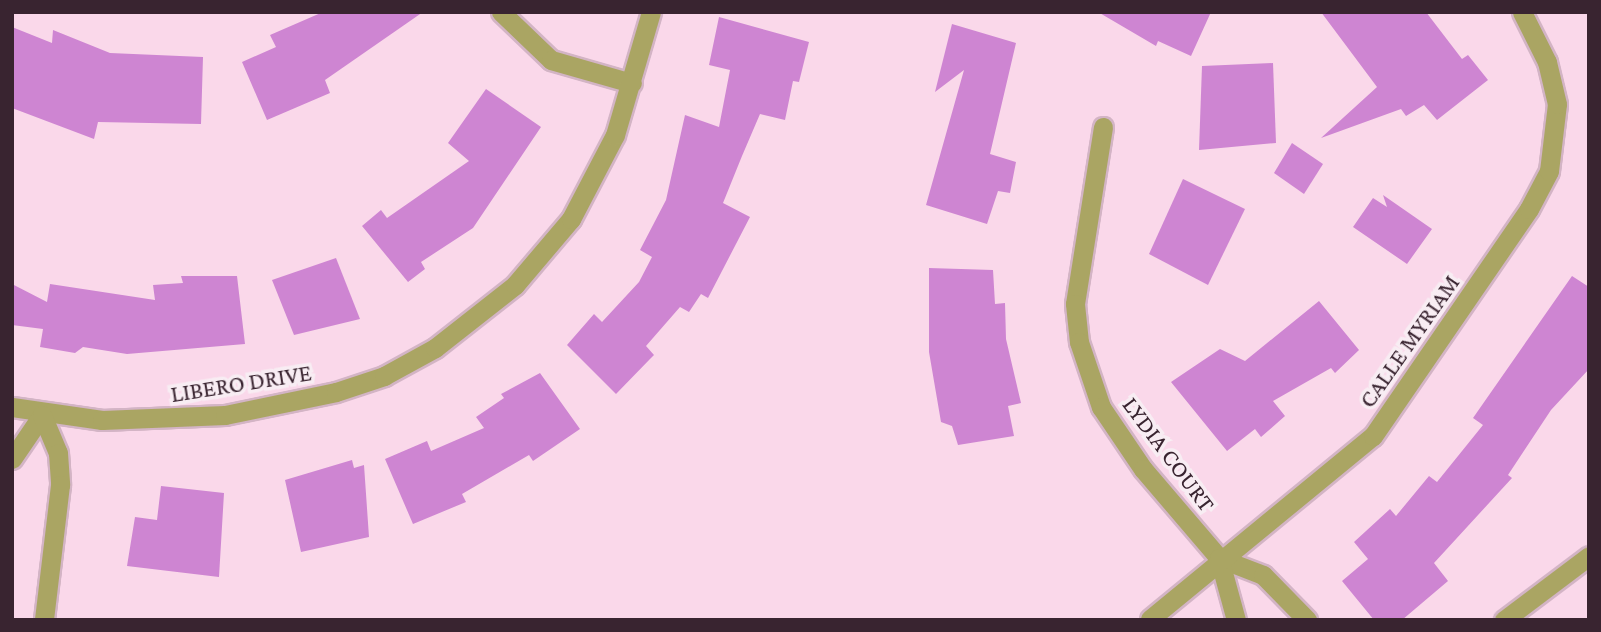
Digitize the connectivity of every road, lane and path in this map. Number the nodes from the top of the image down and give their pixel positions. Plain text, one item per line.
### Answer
1 (500, 12) edge
2 (651, 12) edge
3 (1522, 12) edge
4 (632, 83) junction
5 (1103, 127) dead end
6 (12, 407) edge
7 (42, 415) junction
8 (12, 458) edge
9 (1589, 556) edge
10 (1219, 558) junction
11 (1150, 619) edge
12 (44, 620) edge
13 (1236, 620) edge
14 (1307, 620) edge
15 (1504, 620) edge

1 - 4 street
2 - 4 street, LIBERO DRIVE
3 - 10 street, CALLE MYRIAM
4 - 7 street, LIBERO DRIVE
5 - 10 street, LYDIA COURT
6 - 7 street, LIBERO DRIVE
7 - 8 street
7 - 12 street
9 - 15 street
10 - 11 street, CALLE MYRIAM
10 - 13 street, LYDIA COURT
10 - 14 street, LYDIA COURT

